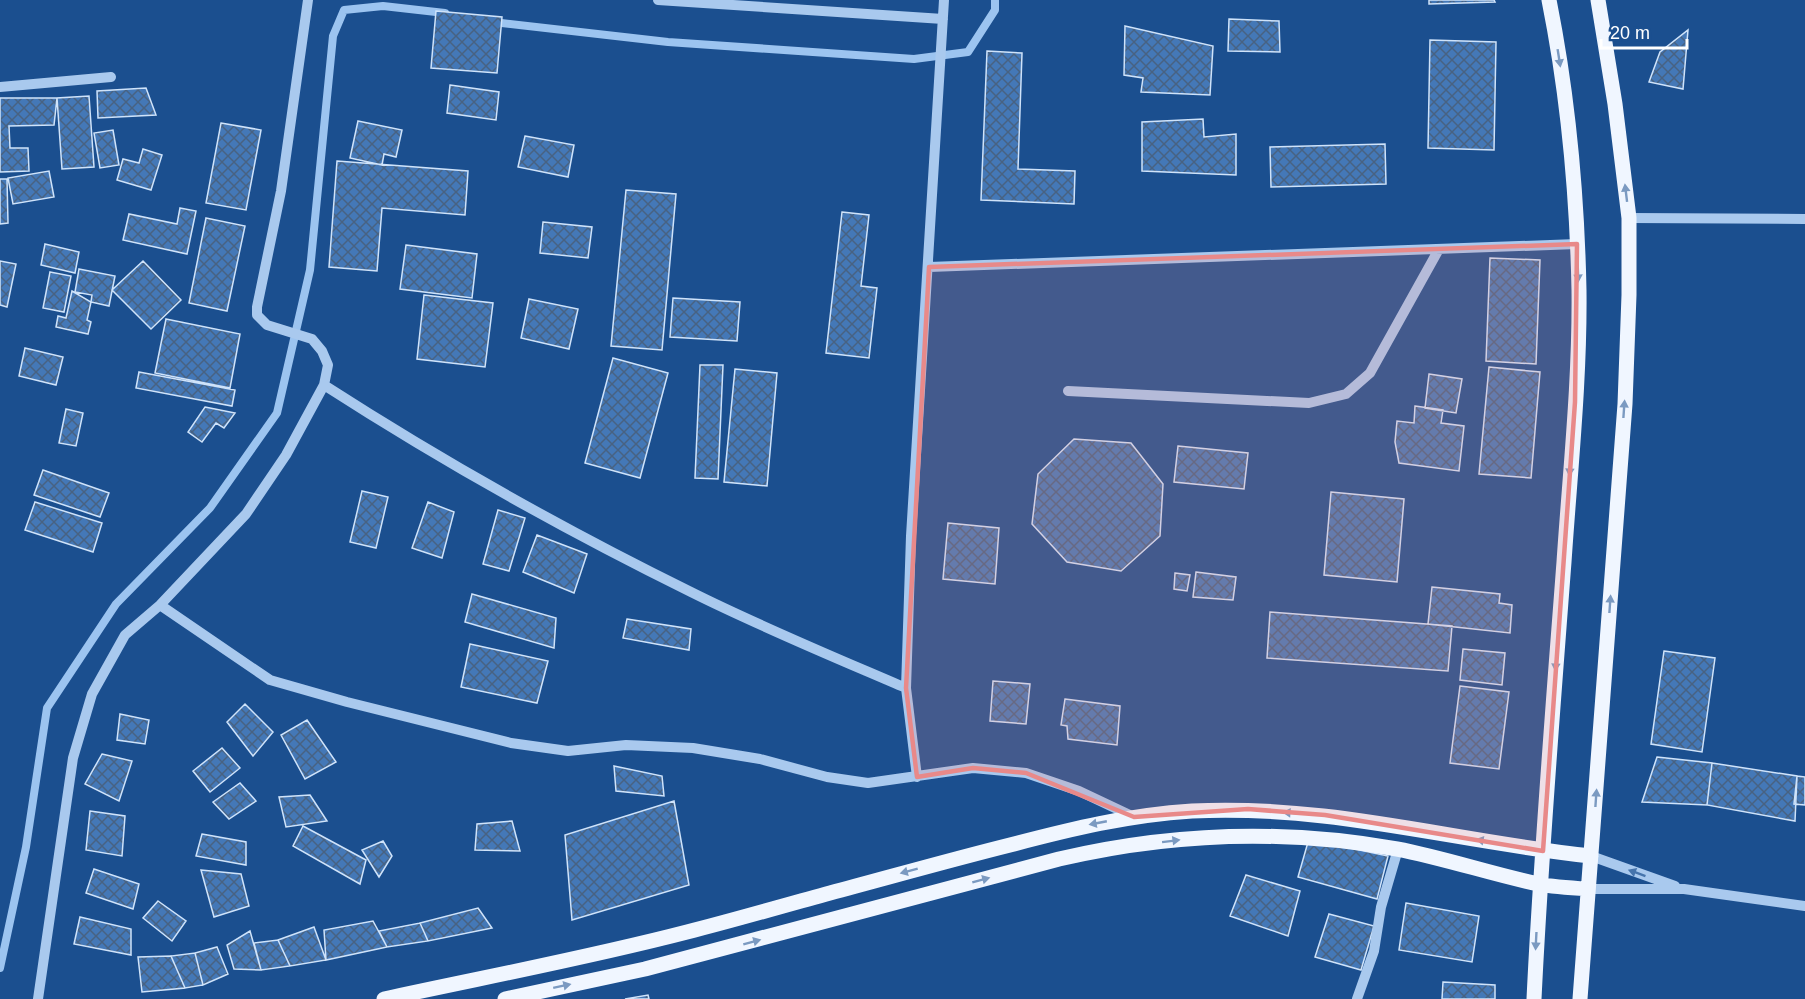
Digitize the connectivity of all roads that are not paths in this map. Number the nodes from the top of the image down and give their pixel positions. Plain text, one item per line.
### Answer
1 (308, 0) edge
2 (658, 0) edge
3 (944, 0) edge
4 (1549, 0) edge
5 (1598, 0) edge
6 (943, 19) junction
7 (111, 77) dead end
8 (0, 87) edge
9 (1629, 218) junction
10 (1805, 219) edge
11 (1577, 244) junction
12 (1439, 249) junction
13 (929, 267) junction
14 (324, 385) junction
15 (1068, 391) dead end
16 (160, 605) junction
17 (906, 688) junction
18 (917, 777) junction
19 (1134, 817) junction
20 (1398, 849) junction
21 (1543, 851) junction
22 (1591, 856) junction
23 (1539, 884) junction
24 (1683, 889) junction
25 (1588, 890) junction
26 (1805, 906) edge
27 (38, 999) edge
28 (384, 999) edge
29 (505, 999) edge
30 (1357, 999) edge
31 (1533, 999) edge
32 (1580, 999) edge

1 - 14 street
2 - 6 street
3 - 6 street
4 -> 11 main road
9 -> 5 main road
6 - 13 street
7 - 8 street
9 - 10 street
22 -> 9 main road
11 - 12 street
11 -> 21 main road
12 - 13 street
12 - 15 street
13 - 17 street
14 - 16 street
14 - 17 street
16 - 18 street
16 - 27 street
17 - 18 street
18 - 19 street
21 -> 19 main road
19 -> 28 main road
20 - 23 main road
29 -> 20 main road
20 - 30 street
21 - 22 main road
21 - 23 main road
24 -> 22 street
22 - 25 main road
23 - 25 main road
23 -> 31 main road
24 - 25 street
24 - 26 street
25 - 32 main road

